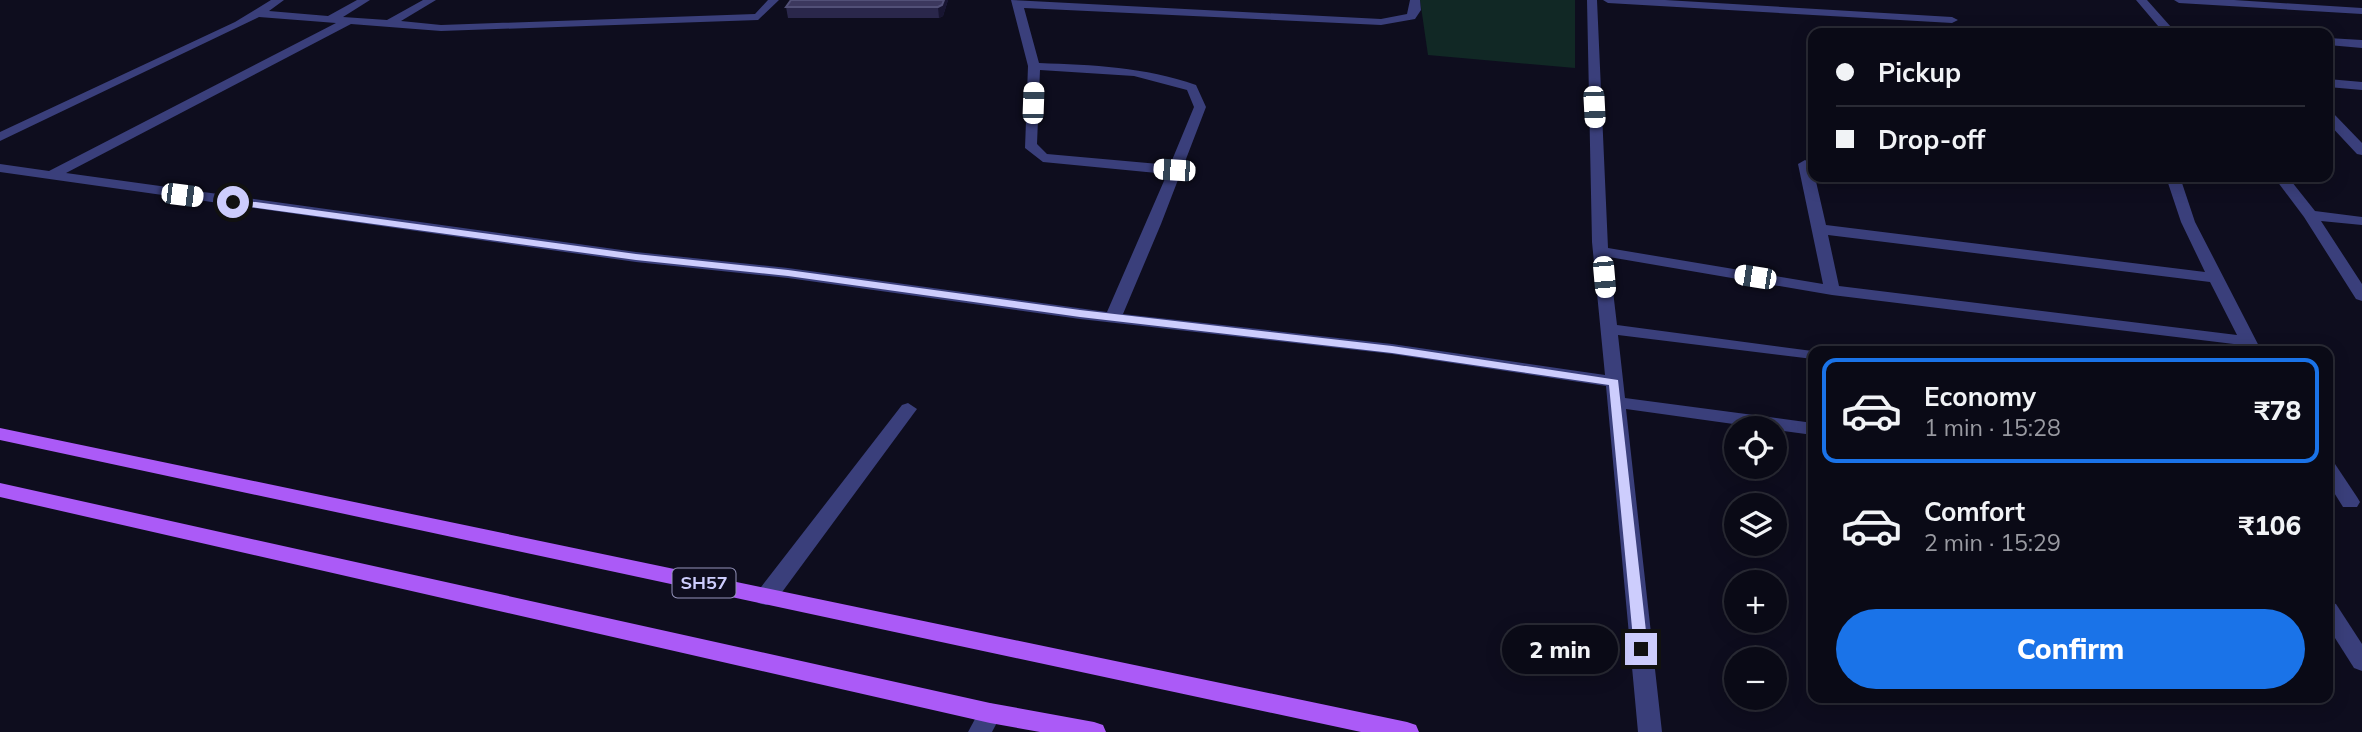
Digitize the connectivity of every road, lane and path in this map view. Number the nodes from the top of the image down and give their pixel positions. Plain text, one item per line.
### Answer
1 (279, 0) edge
2 (365, 0) edge
3 (431, 0) edge
4 (774, 0) edge
5 (1415, 0) edge
6 (1592, 0) edge
7 (1608, 0) edge
8 (2141, 0) edge
9 (2179, 0) edge
10 (1016, 2) edge
11 (2269, 3) edge
12 (2362, 11) edge
13 (255, 13) junction
14 (330, 19) junction
15 (1952, 20) dead end
16 (348, 21) junction
17 (390, 23) junction
18 (2166, 28) edge
19 (2333, 42) edge
20 (2362, 44) edge
21 (1034, 66) junction
22 (2333, 83) edge
23 (2362, 86) edge
24 (2333, 121) edge
25 (0, 137) edge
26 (2362, 151) edge
27 (1805, 164) dead end
28 (0, 168) edge
29 (1174, 170) junction
30 (49, 176) junction
31 (1808, 178) edge
32 (1809, 182) edge
33 (2176, 182) edge
34 (2285, 182) edge
35 (2310, 215) junction
36 (2362, 221) edge
37 (1819, 229) junction
38 (1601, 251) junction
39 (2218, 278) junction
40 (1832, 290) junction
41 (2362, 296) edge
42 (1112, 317) junction
43 (1609, 329) junction
44 (2251, 346) edge
45 (1808, 353) edge
46 (1614, 382) junction
47 (1616, 402) junction
48 (908, 409) dead end
49 (1808, 428) edge
50 (0, 434) edge
51 (2333, 475) edge
52 (0, 489) edge
53 (2333, 500) edge
54 (2356, 502) edge
55 (766, 597) junction
56 (2333, 618) edge
57 (2362, 662) edge
58 (985, 723) edge
59 (1094, 732) edge
60 (1407, 732) edge
61 (1650, 732) edge

1 - 13 street
2 - 14 street
3 - 17 street
4 - 17 street
5 - 10 street
6 - 38 street
7 - 15 street
8 - 18 street
9 - 11 street
10 - 21 street
11 - 12 street
13 - 14 street
13 - 25 street
14 - 16 street
16 - 17 street
16 - 30 street
19 - 20 street
21 - 29 street
21 - 29 street
22 - 23 street
24 - 26 street
27 - 31 street
28 - 30 street
29 - 42 street
30 - 42 street
32 - 37 street
33 - 39 street
34 - 35 street
35 - 36 street
35 - 41 street
37 - 39 street
37 - 40 street
38 - 40 street
38 - 43 street
39 - 44 street
40 - 44 street
42 - 46 street
43 - 45 street
43 - 46 street
46 - 47 street
47 - 49 street
47 - 61 street
48 - 55 street
50 - 55 main road, SH57
51 - 54 street
52 - 58 main road
53 - 54 street
55 - 60 main road, SH57
56 - 57 street
58 - 59 main road

